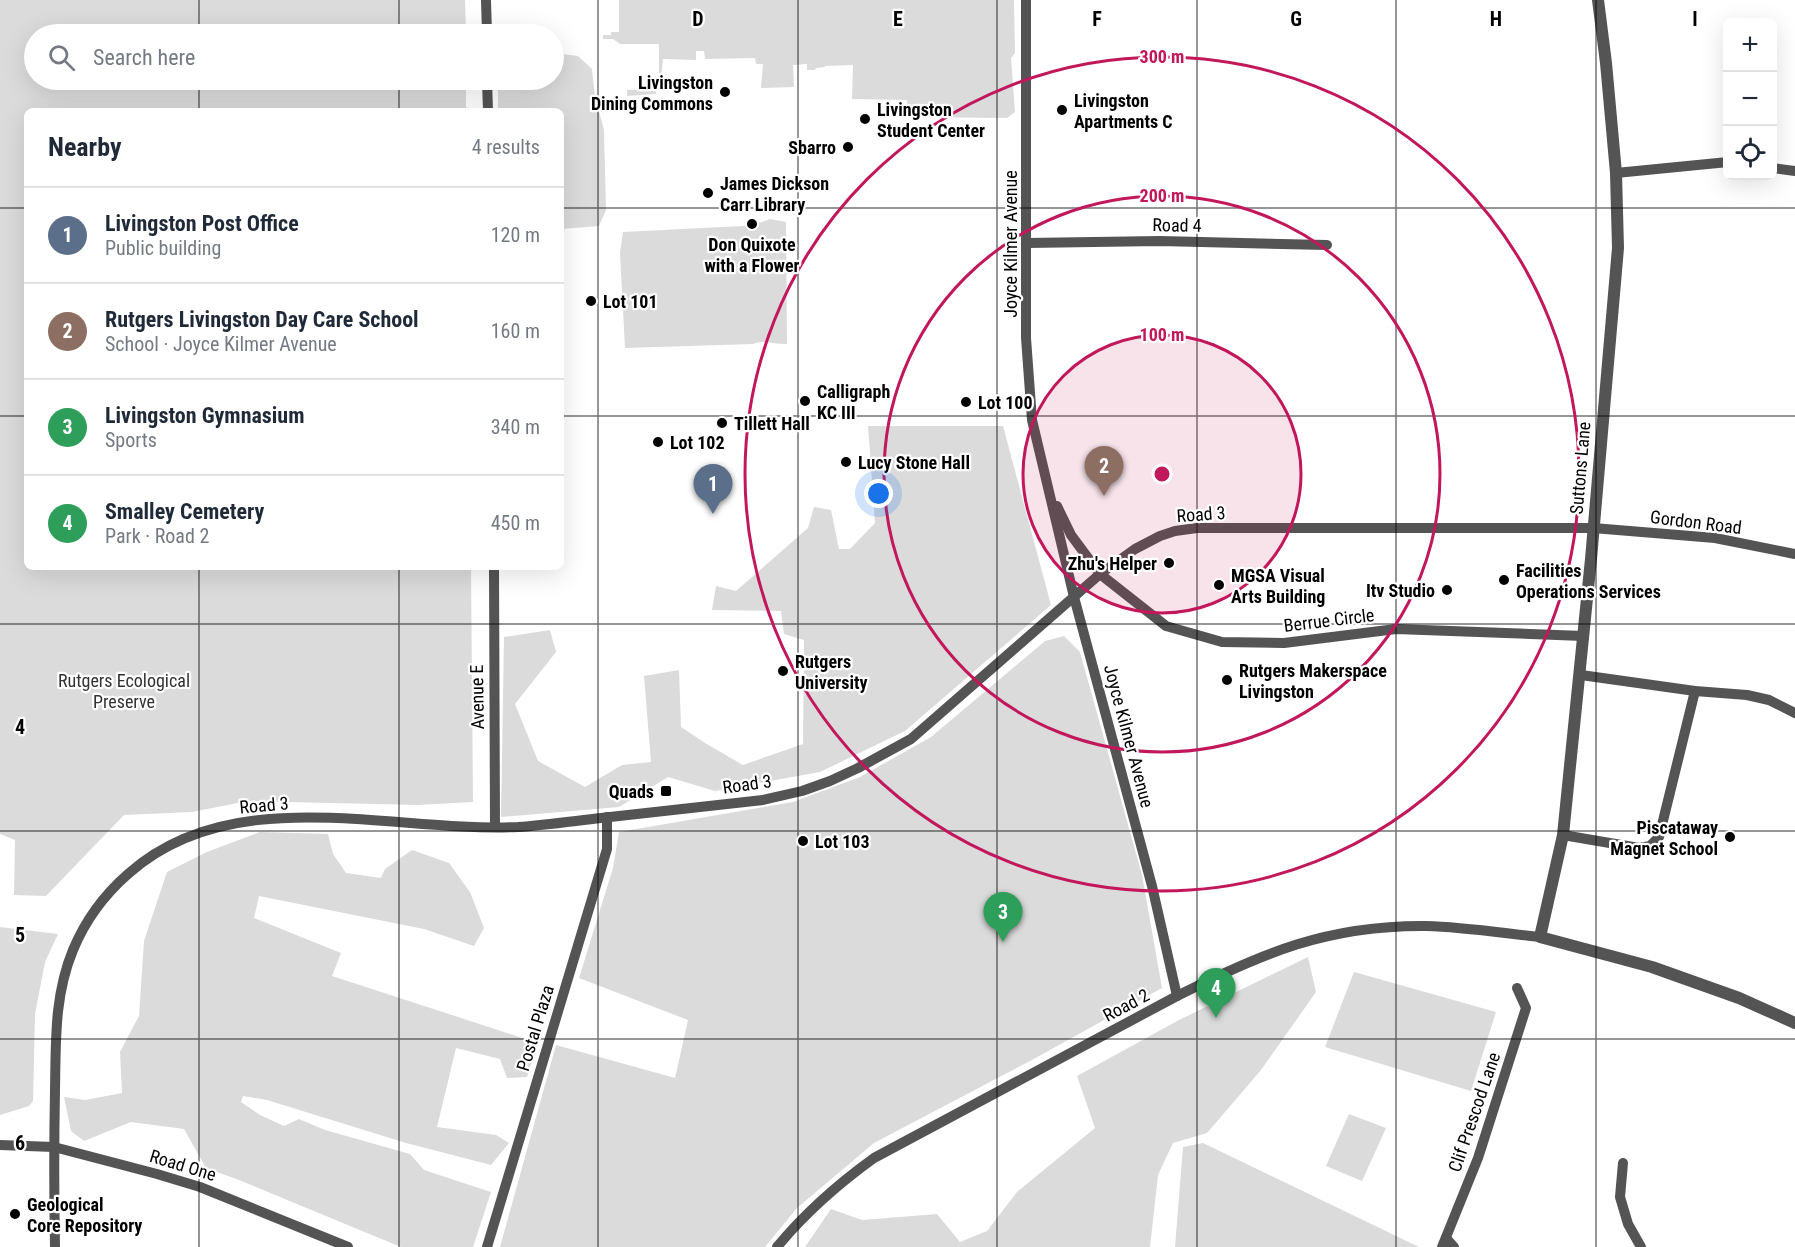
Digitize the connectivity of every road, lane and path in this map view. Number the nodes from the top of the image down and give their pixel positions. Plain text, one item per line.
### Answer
1 (486, 0) edge
2 (1026, 0) edge
3 (1598, 0) edge
4 (487, 24) edge
5 (488, 90) edge
6 (488, 108) edge
7 (1723, 162) edge
8 (1777, 169) edge
9 (1795, 171) edge
10 (1616, 173) junction
11 (1027, 243) junction
12 (1327, 245) dead end
13 (1047, 485) junction
14 (1593, 528) junction
15 (1795, 554) edge
16 (494, 570) edge
17 (1100, 574) junction
18 (1074, 597) junction
19 (1583, 636) junction
20 (1581, 675) junction
21 (1695, 691) junction
22 (1795, 712) edge
23 (607, 817) junction
24 (495, 827) junction
25 (1563, 835) junction
26 (1540, 937) junction
27 (1517, 988) dead end
28 (1177, 996) junction
29 (1795, 1023) edge
30 (0, 1145) edge
31 (54, 1147) junction
32 (1623, 1163) dead end
33 (1444, 1243) edge
34 (55, 1247) edge
35 (348, 1247) edge
36 (487, 1247) edge
37 (777, 1247) edge
38 (1454, 1247) edge
39 (1641, 1247) edge

1 - 4 street
2 - 11 street, Joyce Kilmer Avenue
3 - 10 street, Suttons Lane
5 - 6 street
7 - 10 street
8 - 9 street
10 - 14 street, Suttons Lane
11 - 12 street, Road 4
11 - 13 street, Joyce Kilmer Avenue
13 - 17 street, Joyce Kilmer Avenue
13 - 18 street, Joyce Kilmer Avenue
14 - 15 street, Gordon Road
14 - 17 street, Road 3
14 - 19 street, Suttons Lane
16 - 24 street, Avenue E
17 - 18 street, Road 3
17 - 19 street, Berrue Circle
18 - 23 street, Road 3
18 - 28 street, Joyce Kilmer Avenue
19 - 20 street, Suttons Lane
20 - 21 street
20 - 25 street, Suttons Lane
21 - 22 street
21 - 25 street
23 - 24 street, Road 3
23 - 36 street, Postal Plaza
24 - 31 street, Road 3
25 - 26 street, Suttons Lane
26 - 28 street, Road 2
26 - 29 street
27 - 33 street, Clif Prescod Lane
28 - 37 street, Road 2
30 - 31 street, Road One
31 - 34 street, Road 3
31 - 35 street, Road One
32 - 39 street
33 - 38 street

